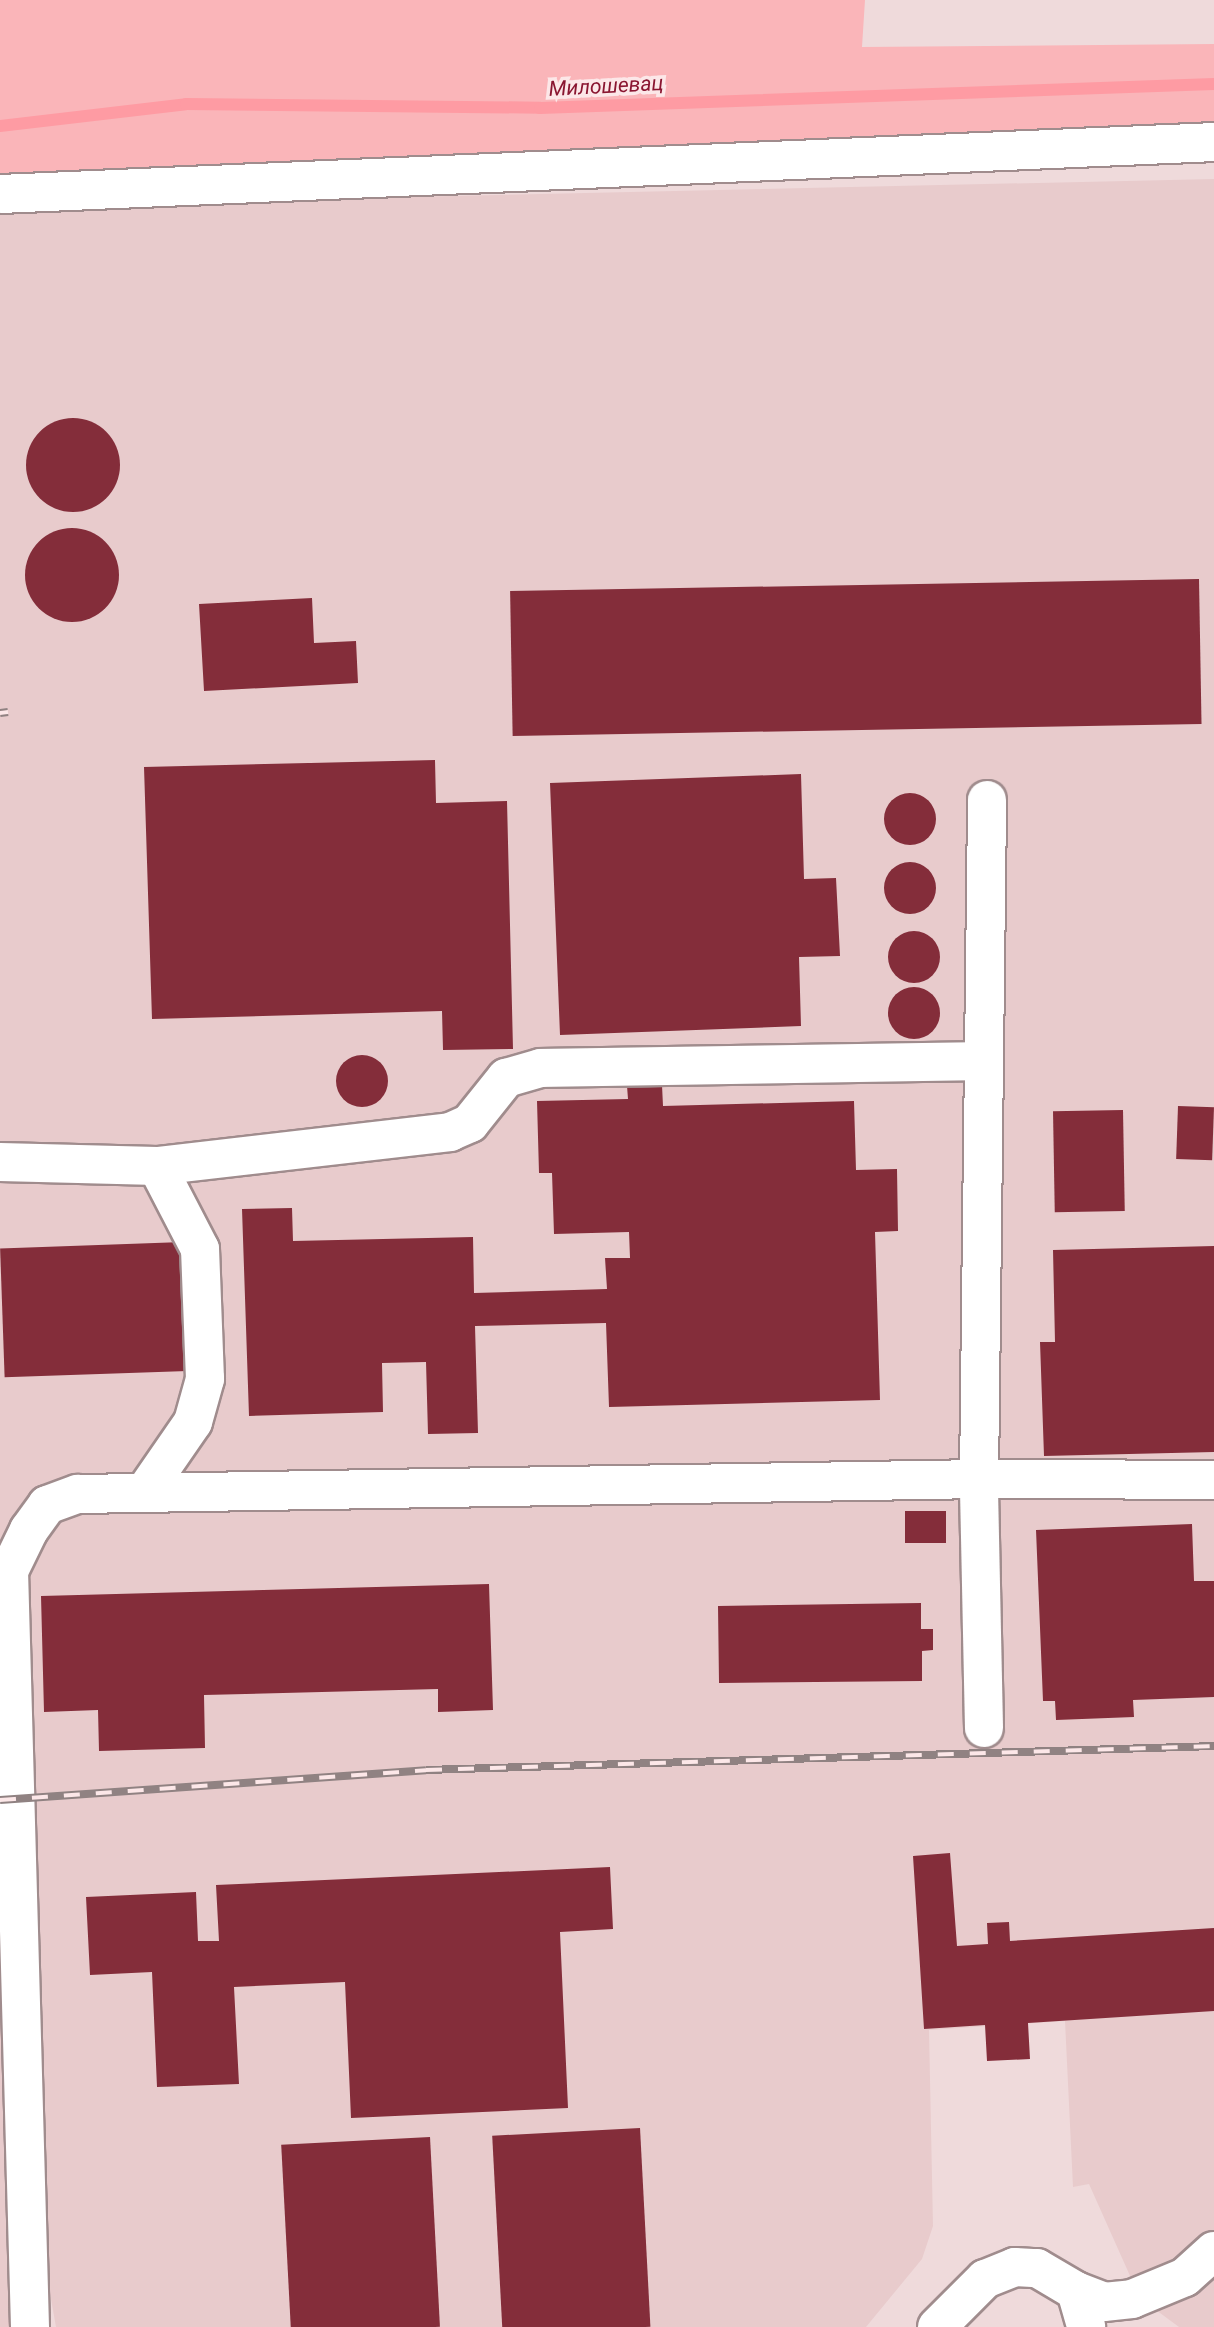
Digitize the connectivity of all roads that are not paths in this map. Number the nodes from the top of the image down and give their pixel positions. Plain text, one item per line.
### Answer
1 (1214, 142) edge
2 (0, 194) edge
3 (987, 800) dead end
4 (984, 1060) junction
5 (0, 1163) edge
6 (157, 1166) junction
7 (979, 1479) junction
8 (1214, 1480) edge
9 (144, 1493) junction
10 (984, 1728) dead end
11 (7, 1852) edge
12 (1214, 2251) edge
13 (1081, 2309) edge
14 (30, 2327) edge
15 (937, 2327) edge

1 - 2 street
3 - 4 street
4 - 6 street
4 - 7 street
5 - 6 street
6 - 9 street
7 - 8 street
7 - 9 street
7 - 10 street
9 - 11 street
11 - 14 street
12 - 13 street
13 - 15 street

